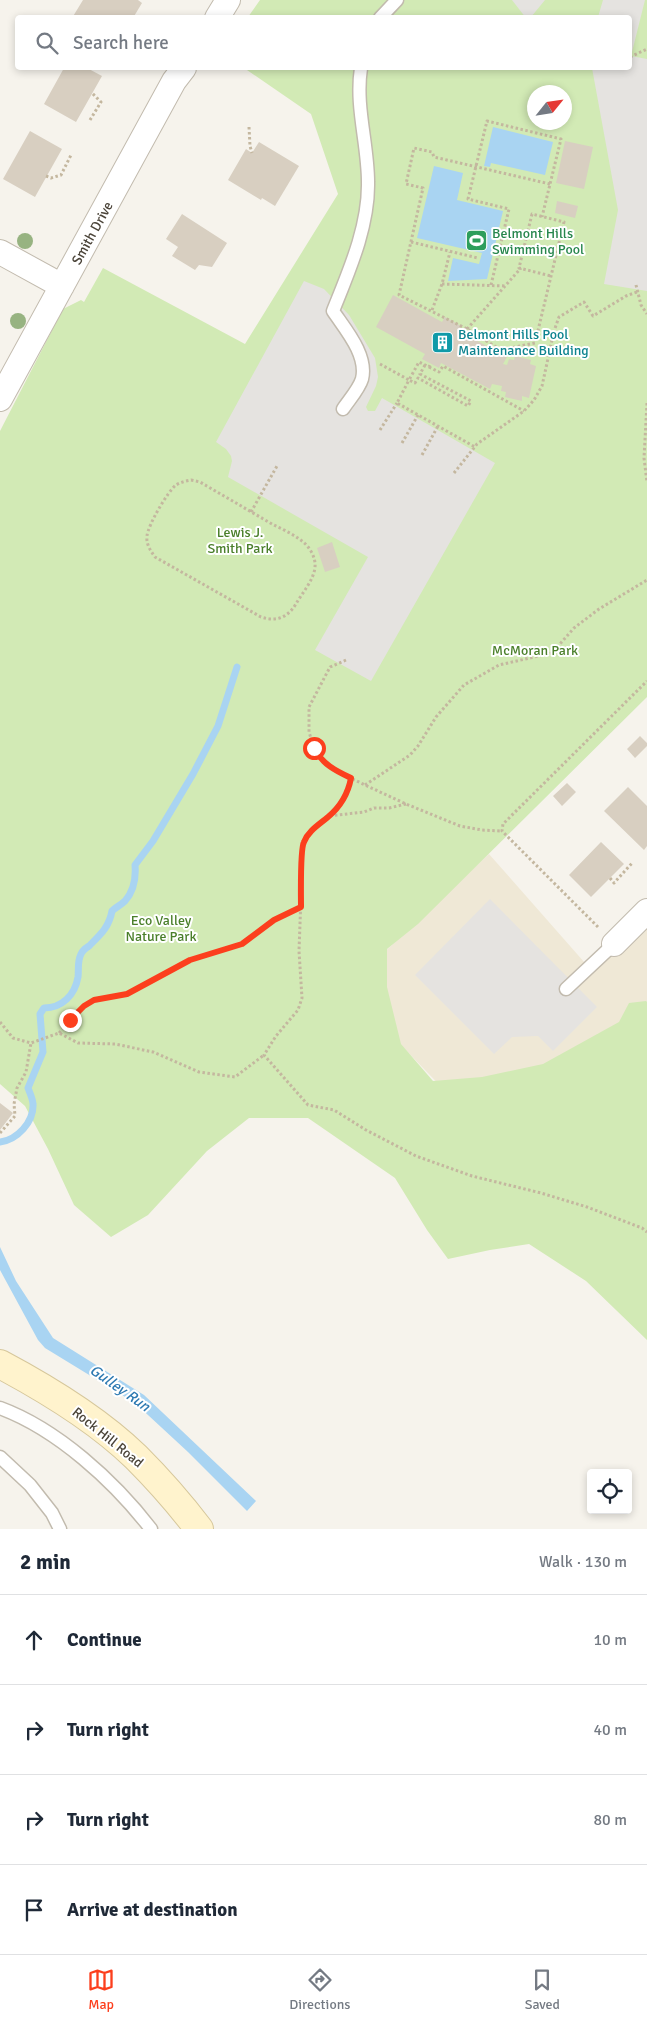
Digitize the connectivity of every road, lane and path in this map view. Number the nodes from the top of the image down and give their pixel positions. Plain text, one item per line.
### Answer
1 (228, 0) edge
2 (397, 0) edge
3 (219, 15) edge
4 (383, 15) edge
5 (647, 49) edge
6 (632, 56) edge
7 (182, 70) edge
8 (361, 70) edge
9 (92, 93) dead end
10 (90, 120) dead end
11 (249, 127) dead end
12 (252, 153) dead end
13 (71, 155) dead end
14 (476, 167) junction
15 (46, 176) dead end
16 (550, 184) junction
17 (542, 217) junction
18 (410, 242) junction
19 (0, 252) edge
20 (450, 252) junction
21 (478, 258) dead end
22 (521, 268) junction
23 (551, 276) junction
24 (442, 284) junction
25 (492, 285) junction
26 (636, 285) dead end
27 (62, 286) junction
28 (506, 286) junction
29 (637, 292) junction
30 (432, 310) junction
31 (647, 314) edge
32 (467, 329) junction
33 (380, 364) dead end
34 (428, 365) junction
35 (409, 380) junction
36 (0, 399) edge
37 (397, 403) junction
38 (647, 403) edge
39 (343, 409) dead end
40 (524, 411) junction
41 (418, 415) junction
42 (438, 426) junction
43 (380, 430) dead end
44 (402, 443) dead end
45 (475, 448) junction
46 (422, 455) dead end
47 (277, 466) dead end
48 (454, 473) dead end
49 (647, 482) edge
50 (252, 512) junction
51 (647, 580) edge
52 (346, 660) dead end
53 (647, 681) edge
54 (351, 778) junction
55 (365, 785) junction
56 (406, 804) junction
57 (329, 816) junction
58 (502, 831) junction
59 (634, 862) dead end
60 (610, 878) dead end
61 (301, 907) junction
62 (647, 911) edge
63 (614, 944) junction
64 (566, 989) dead end
65 (0, 1022) edge
66 (59, 1033) junction
67 (31, 1043) junction
68 (264, 1055) junction
69 (0, 1134) edge
70 (647, 1232) edge
71 (0, 1364) edge
72 (0, 1408) edge
73 (0, 1457) edge
74 (60, 1529) edge
75 (151, 1529) edge
76 (199, 1529) edge

1 - 3 street
2 - 4 lane
5 - 6 path
7 - 27 street, Smith Drive
8 - 39 lane
9 - 10 path
11 - 12 path
13 - 15 path
14 - 16 path
14 - 16 path
14 - 18 path
14 - 25 path
16 - 17 path
17 - 22 path
17 - 23 path
18 - 20 path
18 - 30 path
19 - 27 street
20 - 21 path
20 - 24 path
22 - 23 path
22 - 28 path
23 - 32 path
24 - 25 path
24 - 30 path
25 - 28 path
26 - 29 path
27 - 36 street, Smith Drive
28 - 32 path
29 - 31 path
29 - 40 path
30 - 32 path
33 - 35 path
34 - 35 path
34 - 35 path
34 - 40 path
35 - 37 path
37 - 41 path
37 - 43 path
38 - 49 path
40 - 45 path
41 - 42 path
41 - 44 path
42 - 45 path
42 - 46 path
45 - 48 path
47 - 50 path
50 - 50 path
51 - 55 path
52 - 54 path
53 - 58 path
54 - 55 path
54 - 57 path
55 - 56 path
56 - 57 path
56 - 58 path
57 - 61 path
58 - 63 path
59 - 60 path
61 - 66 path
61 - 68 path
62 - 63 street
63 - 64 lane
65 - 67 path
66 - 67 path
66 - 68 path
67 - 69 path
68 - 70 path
71 - 76 main road, Rock Hill Road
72 - 75 lane
73 - 74 lane

